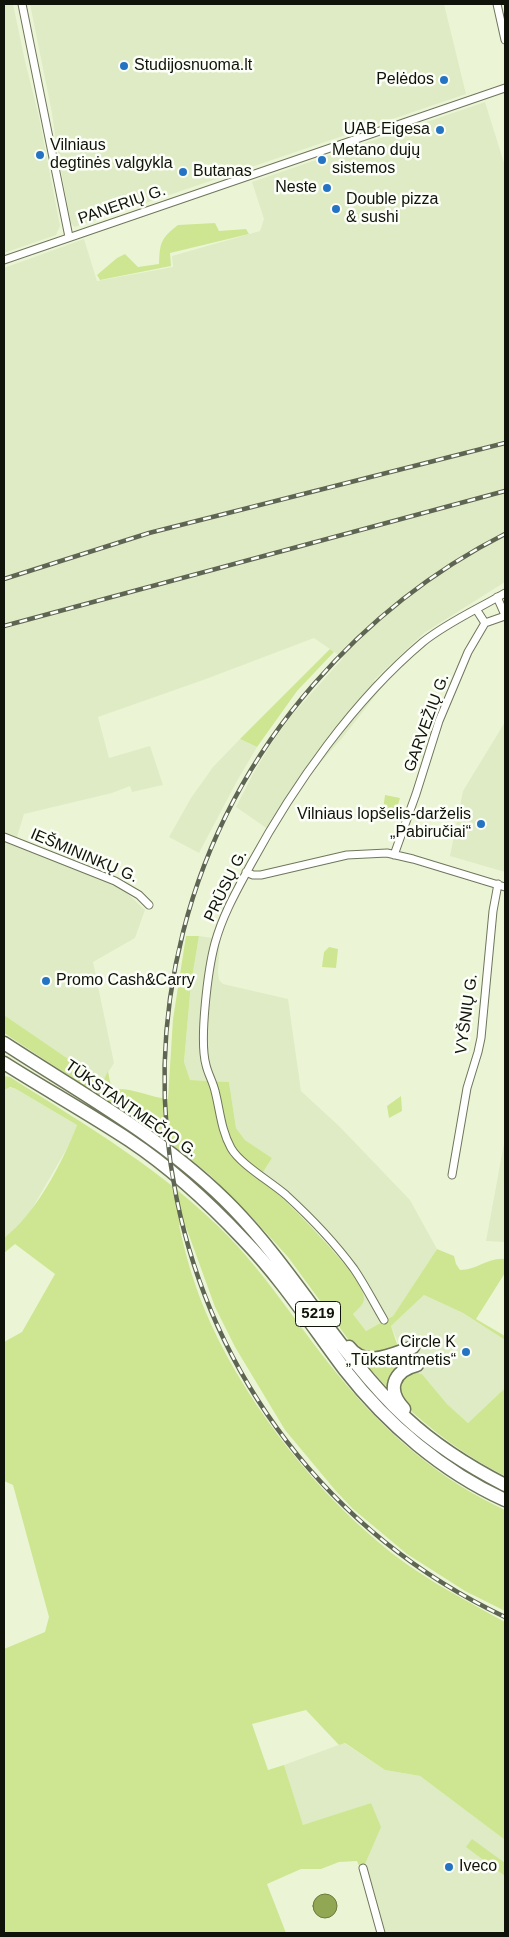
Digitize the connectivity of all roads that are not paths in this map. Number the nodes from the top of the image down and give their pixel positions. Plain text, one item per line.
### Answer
1 (22, 4) edge
2 (497, 4) edge
3 (505, 40) edge
4 (505, 88) edge
5 (69, 237) junction
6 (4, 260) edge
7 (505, 593) edge
8 (497, 598) junction
9 (476, 609) junction
10 (505, 616) edge
11 (485, 623) junction
12 (4, 837) edge
13 (394, 855) junction
14 (246, 872) junction
15 (498, 884) junction
16 (505, 887) edge
17 (149, 905) dead end
18 (4, 1043) edge
19 (4, 1063) edge
20 (4, 1074) edge
21 (21, 1074) junction
22 (452, 1175) dead end
23 (384, 1320) dead end
24 (328, 1326) junction
25 (413, 1347) dead end
26 (417, 1365) dead end
27 (431, 1438) junction
28 (505, 1485) edge
29 (505, 1500) edge
30 (362, 1868) dead end
31 (381, 1933) edge

1 - 5 street
2 - 3 street
4 - 5 street, PANERIŲ G.
5 - 6 street, PANERIŲ G.
7 - 8 street, PRŪSŲ G.
8 - 9 street, PRŪSŲ G.
8 - 10 street
9 - 11 street
9 - 14 street, PRŪSŲ G.
10 - 11 street
11 - 13 street, GARVEŽIŲ G.
12 - 17 street, IEŠMININKŲ G.
13 - 14 street
13 - 15 street
14 - 23 street, PRŪSŲ G.
15 - 16 street
15 - 22 street, VYŠNIŲ G.
18 - 24 highway, TŪKSTANTMEČIO G. / 5219
19 - 21 highway, TŪKSTANTMEČIO G. / 5219
20 - 21 highway
21 - 29 highway, TŪKSTANTMEČIO G. / 5219
24 - 25 highway
24 - 27 highway, TŪKSTANTMEČIO G. / 5219
26 - 27 highway
27 - 28 highway, TŪKSTANTMEČIO G. / 5219
30 - 31 street

